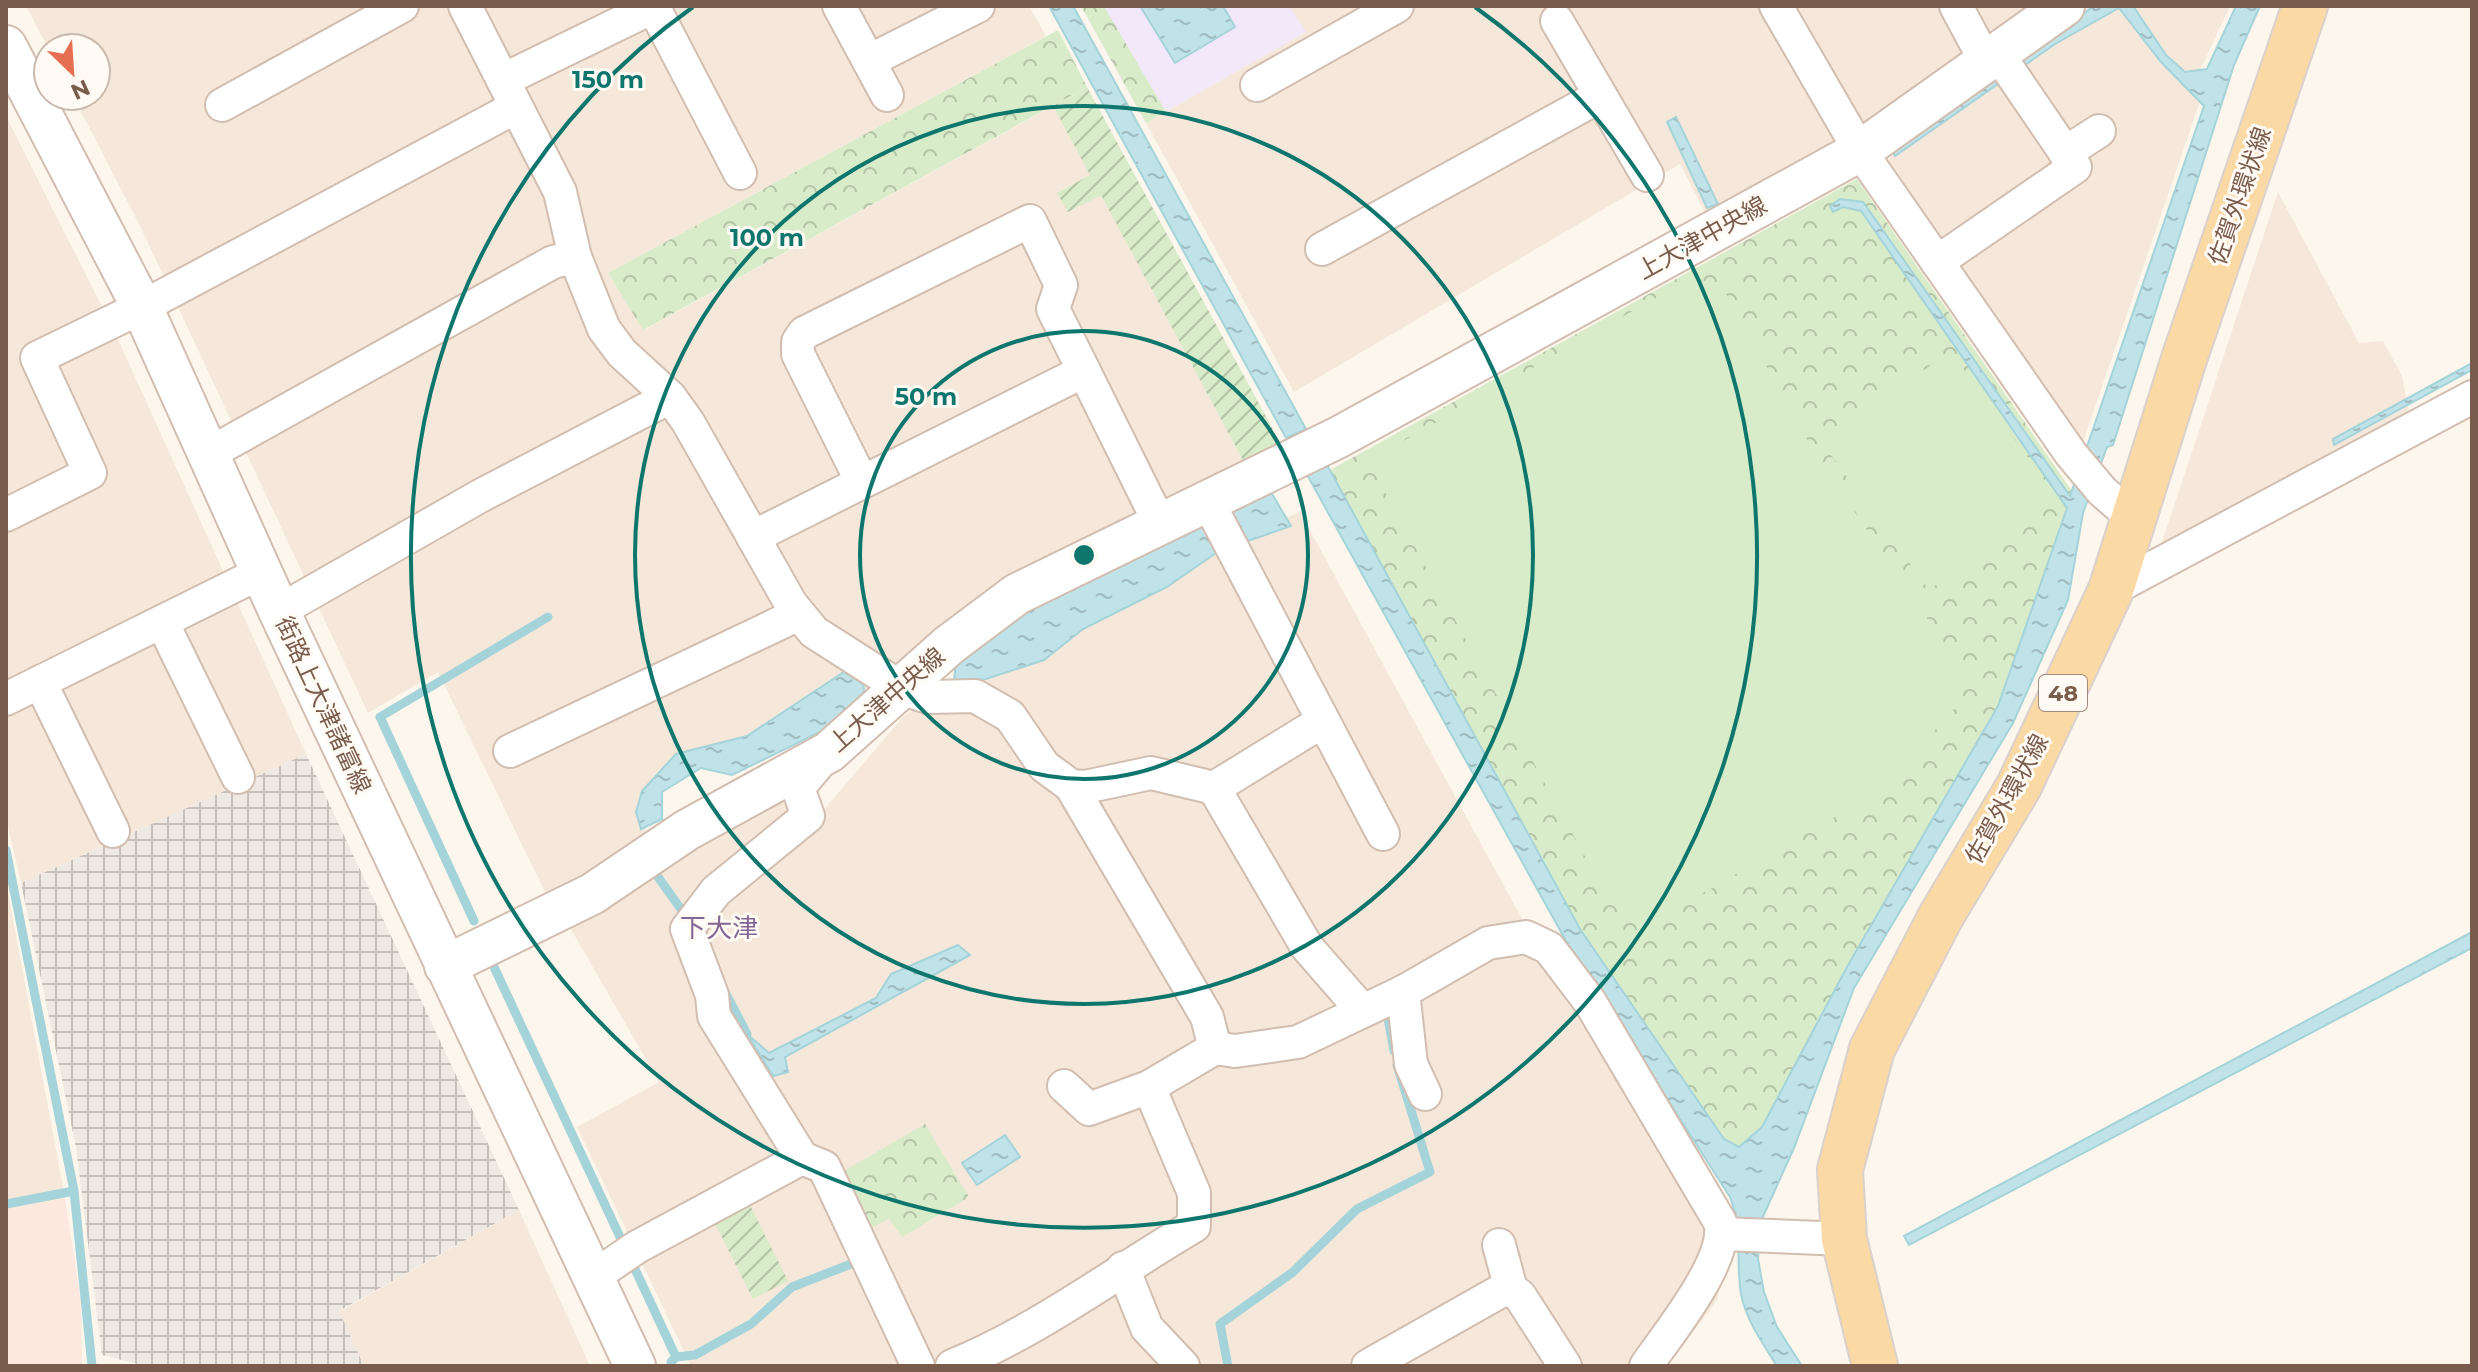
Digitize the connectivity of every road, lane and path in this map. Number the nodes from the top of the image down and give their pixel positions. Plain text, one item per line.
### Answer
1 (402, 6) edge
2 (465, 6) edge
3 (654, 6) edge
4 (839, 6) edge
5 (1397, 6) edge
6 (1776, 6) edge
7 (1956, 6) edge
8 (2064, 6) edge
9 (2305, 6) edge
10 (967, 8) edge
11 (1561, 11) edge
12 (6, 46) edge
13 (869, 61) junction
14 (2000, 66) junction
15 (1257, 85) dead end
16 (510, 93) junction
17 (887, 95) dead end
18 (1600, 96) junction
19 (222, 105) dead end
20 (2099, 131) dead end
21 (1860, 151) junction
22 (2065, 153) junction
23 (740, 173) dead end
24 (1647, 175) dead end
25 (1322, 249) dead end
26 (575, 257) junction
27 (1937, 262) junction
28 (142, 307) junction
29 (1084, 371) junction
30 (670, 397) junction
31 (2472, 397) edge
32 (210, 453) junction
33 (862, 482) junction
34 (1207, 500) junction
35 (2117, 504) junction
36 (6, 515) edge
37 (1159, 522) junction
38 (753, 537) junction
39 (262, 572) junction
40 (2111, 590) junction
41 (279, 611) junction
42 (799, 614) junction
43 (162, 622) junction
44 (40, 682) junction
45 (903, 689) junction
46 (6, 699) edge
47 (1323, 721) junction
48 (510, 751) dead end
49 (829, 752) junction
50 (238, 777) dead end
51 (1071, 786) junction
52 (1214, 788) junction
53 (113, 831) dead end
54 (1383, 834) dead end
55 (445, 966) junction
56 (1403, 992) junction
57 (1362, 1010) junction
58 (1215, 1048) junction
59 (1064, 1086) dead end
60 (1149, 1087) junction
61 (1425, 1094) dead end
62 (802, 1158) junction
63 (1723, 1234) junction
64 (1844, 1239) junction
65 (1499, 1245) dead end
66 (617, 1261) junction
67 (1123, 1268) junction
68 (1511, 1289) junction
69 (628, 1363) edge
70 (918, 1366) edge
71 (952, 1366) edge
72 (1183, 1366) edge
73 (1368, 1366) edge
74 (1565, 1366) edge
75 (1646, 1366) edge
76 (1875, 1366) edge

1 - 19 street
2 - 16 street
3 - 16 street
3 - 23 street
4 - 13 street
5 - 15 street
6 - 21 street
7 - 14 street
8 - 14 street, 上大津中央線
9 - 35 main road, 佐賀外環状線 / 48
10 - 13 street
11 - 18 street
12 - 28 street, 街路上大津諸富線
13 - 17 street
14 - 21 street, 上大津中央線
14 - 22 street
16 - 26 street
16 - 28 street
18 - 24 street
18 - 25 street
20 - 22 street
21 - 27 street
21 - 34 street, 上大津中央線
22 - 27 street
26 - 30 street
26 - 32 street
27 - 35 street
28 - 32 street, 街路上大津諸富線
28 - 36 street
29 - 33 street
29 - 33 street
29 - 37 street
30 - 38 street
30 - 41 street
31 - 40 street
32 - 39 street, 街路上大津諸富線
33 - 38 street
34 - 37 street, 上大津中央線
34 - 47 street
35 - 40 main road, 佐賀外環状線 / 48
37 - 45 street, 上大津中央線
38 - 42 street
39 - 41 street, 街路上大津諸富線
39 - 43 street
40 - 64 main road, 佐賀外環状線 / 48
41 - 55 street, 街路上大津諸富線
42 - 45 street
42 - 48 street
43 - 44 street
43 - 50 street
44 - 46 street
44 - 53 street
45 - 49 street, 上大津中央線
45 - 51 street
47 - 52 street
47 - 54 street
49 - 55 street, 上大津中央線
49 - 62 street
51 - 52 street
51 - 58 street
52 - 57 street
55 - 66 street, 街路上大津諸富線
56 - 57 street
56 - 61 street
56 - 63 street
57 - 58 street
58 - 60 street
59 - 60 street
60 - 67 street
62 - 66 street
62 - 70 street
63 - 64 street
63 - 75 street
64 - 76 main road, 佐賀外環状線 / 48
65 - 68 street
66 - 69 street, 街路上大津諸富線
67 - 71 street
67 - 72 street
68 - 73 street
68 - 74 street

